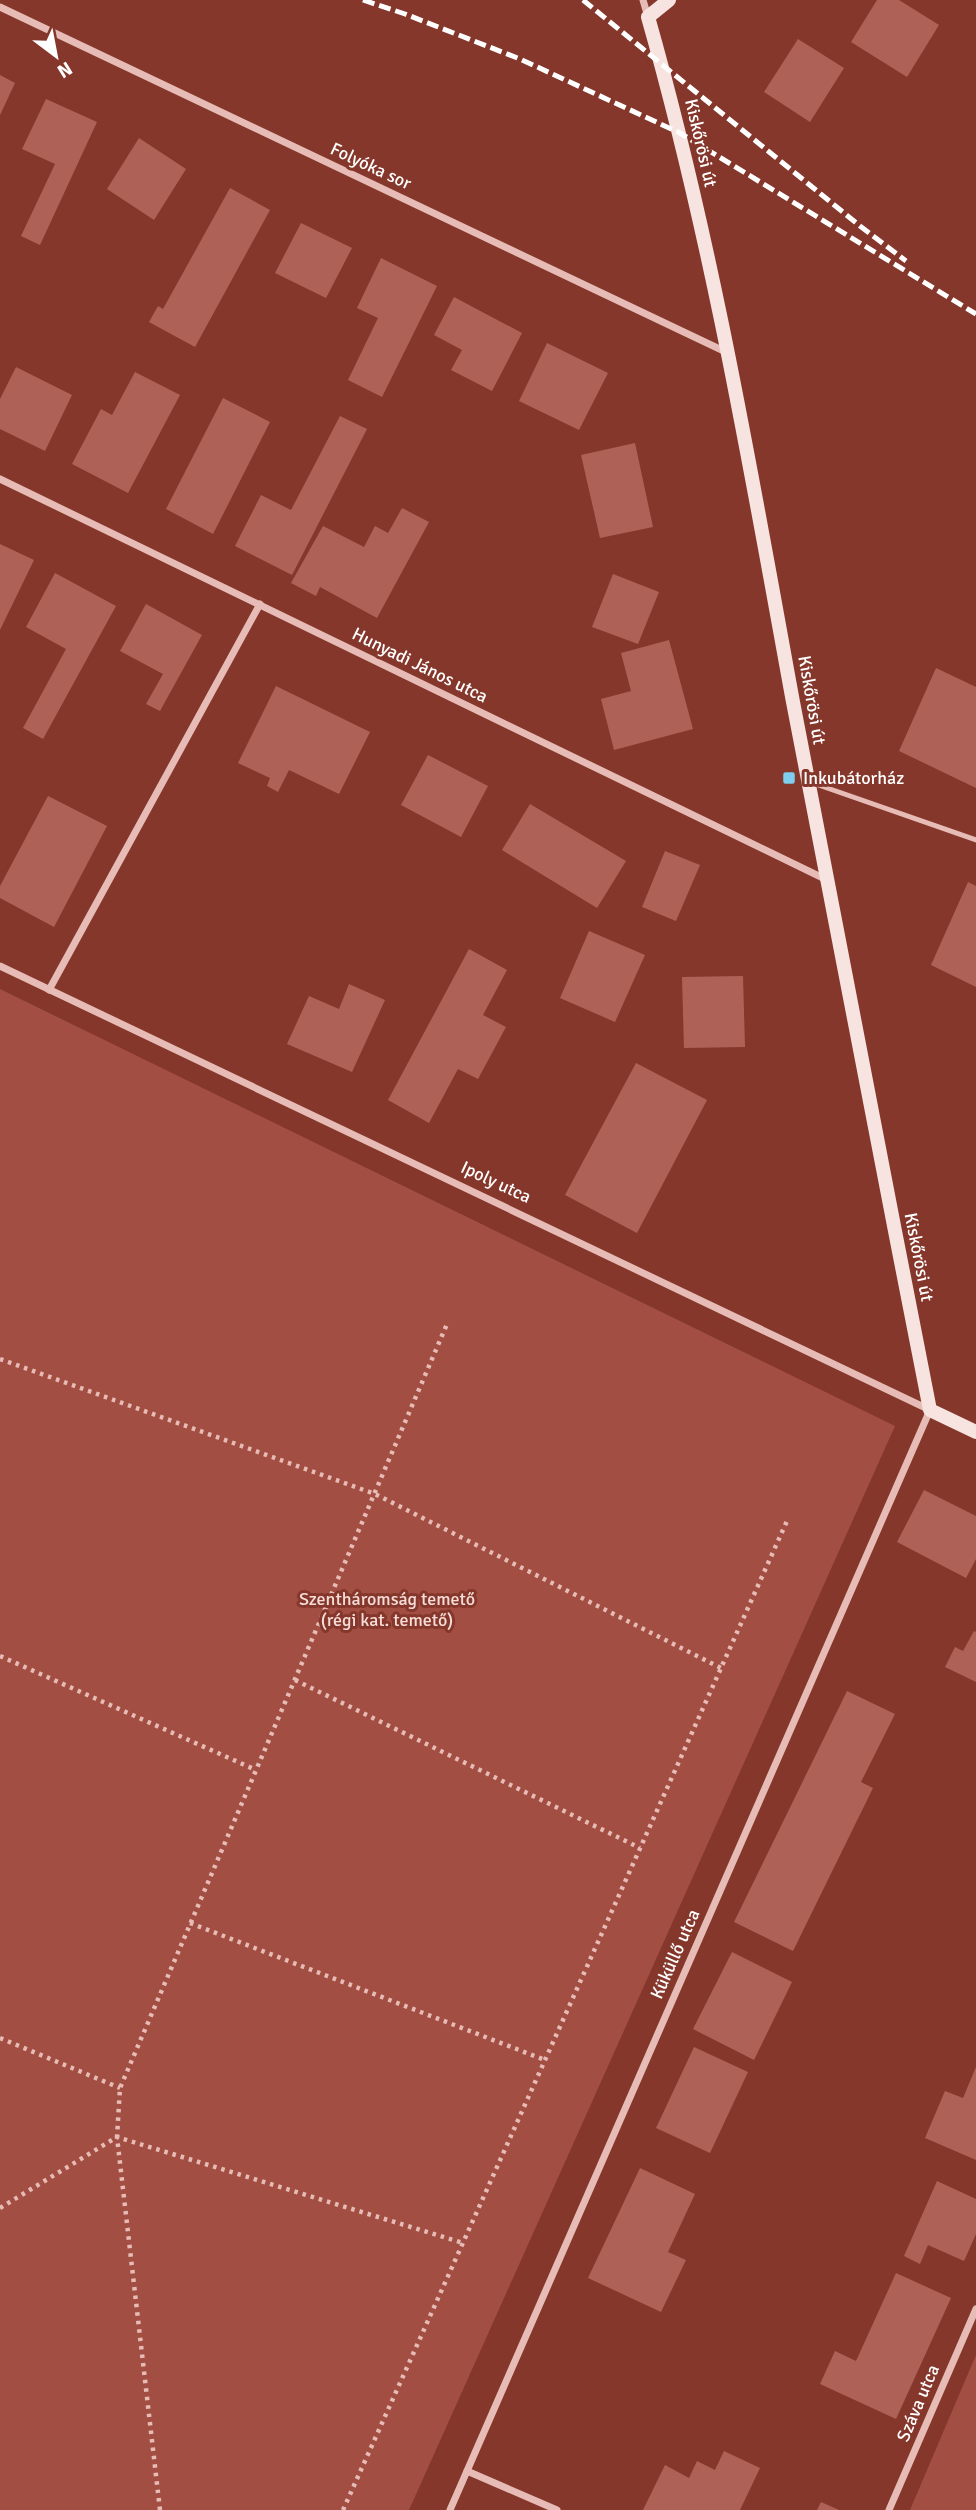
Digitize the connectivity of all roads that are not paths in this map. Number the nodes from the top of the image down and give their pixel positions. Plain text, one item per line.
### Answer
1 (643, 0) edge
2 (669, 0) edge
3 (0, 6) edge
4 (648, 17) junction
5 (729, 354) junction
6 (0, 479) edge
7 (260, 604) junction
8 (808, 781) junction
9 (976, 840) edge
10 (826, 879) junction
11 (0, 967) edge
12 (48, 990) junction
13 (930, 1410) junction
14 (976, 1432) edge
15 (976, 2309) edge
16 (467, 2471) junction
17 (450, 2510) edge
18 (557, 2510) edge
19 (889, 2510) edge

1 - 4 street, Kiskőrösi út
2 - 4 street
3 - 5 street, Folyóka sor
4 - 5 street, Kiskőrösi út
5 - 8 street, Kiskőrösi út
6 - 7 street, Hunyadi János utca
7 - 10 street, Hunyadi János utca
7 - 12 street
8 - 9 lane
8 - 10 street, Kiskőrösi út
10 - 13 street, Kiskőrösi út
11 - 12 street, Ipoly utca
12 - 13 street, Ipoly utca
13 - 14 street, Ipoly utca
13 - 16 street, Küküllő utca
15 - 19 street, Száva utca
16 - 17 street, Küküllő utca
16 - 18 street

